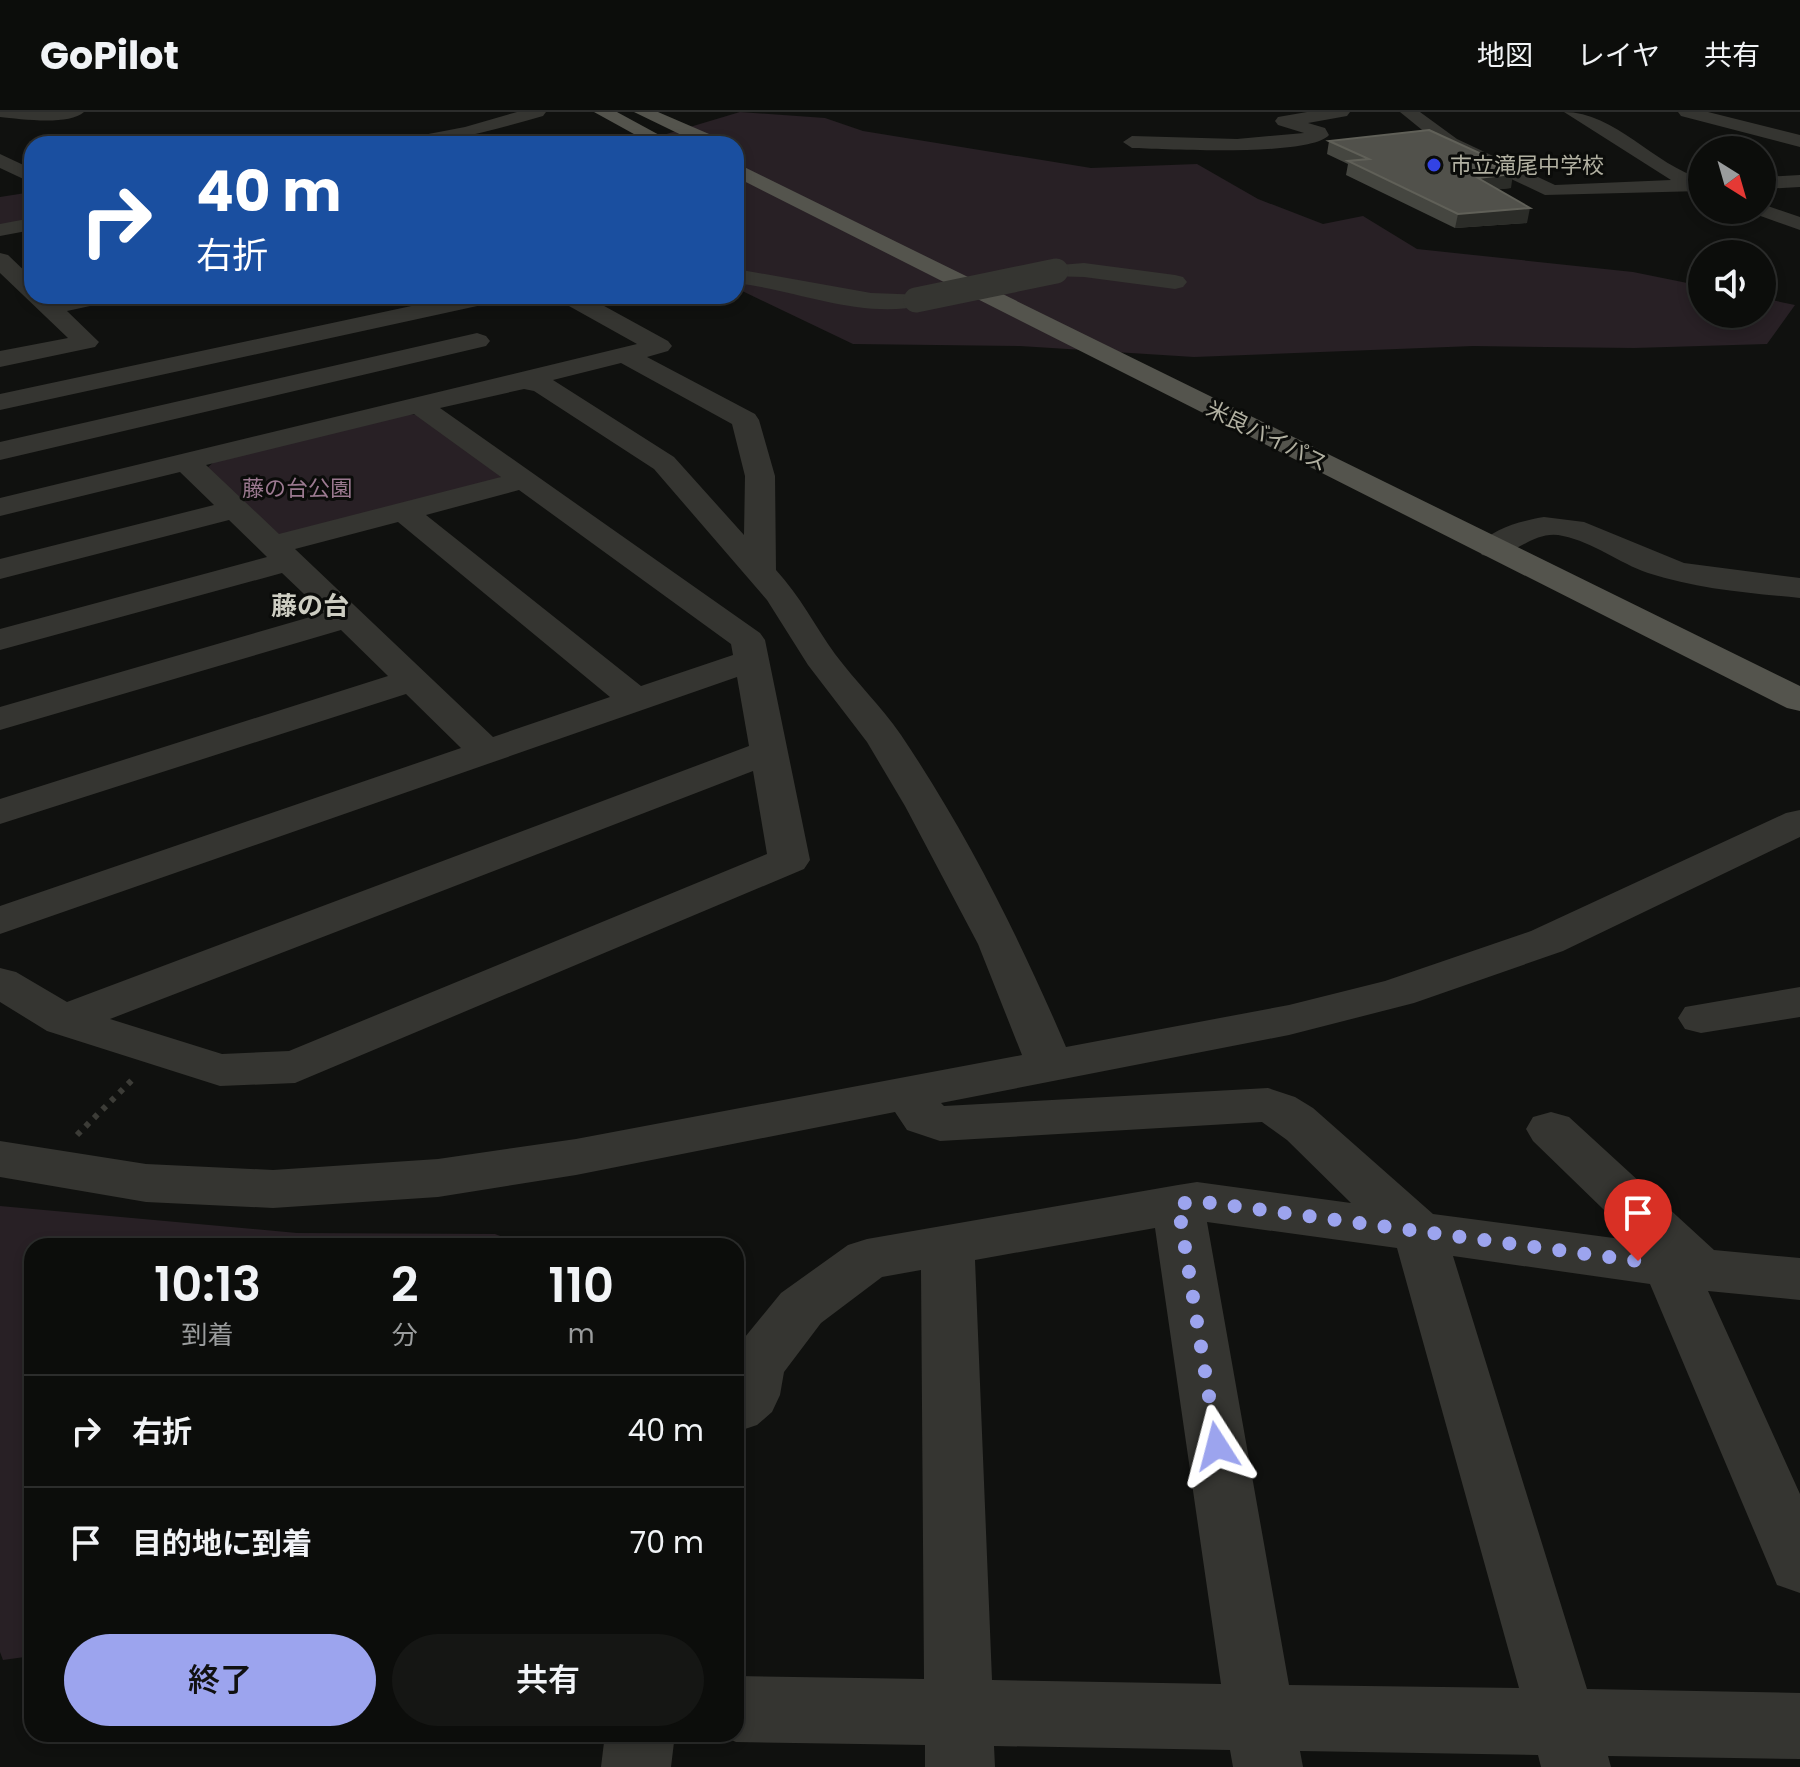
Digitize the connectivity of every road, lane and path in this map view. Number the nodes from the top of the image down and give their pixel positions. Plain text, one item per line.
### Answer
1 (0, 112) edge
2 (75, 112) edge
3 (537, 112) edge
4 (603, 112) edge
5 (618, 112) edge
6 (630, 112) edge
7 (643, 112) edge
8 (1341, 112) edge
9 (1409, 112) edge
10 (1573, 112) edge
11 (1687, 112) edge
12 (446, 136) edge
13 (651, 136) edge
14 (668, 136) edge
15 (680, 136) edge
16 (698, 136) edge
17 (1800, 141) edge
18 (1132, 142) dead end
19 (744, 157) edge
20 (3, 164) edge
21 (744, 170) edge
22 (744, 170) edge
23 (24, 173) edge
24 (1688, 179) edge
25 (1800, 181) edge
26 (1776, 182) edge
27 (744, 183) edge
28 (1688, 186) edge
29 (24, 189) edge
30 (11, 191) dead end
31 (1776, 215) edge
32 (1800, 224) edge
33 (24, 226) edge
34 (0, 230) edge
35 (0, 260) edge
36 (744, 277) edge
37 (1175, 282) dead end
38 (24, 283) edge
39 (46, 304) edge
40 (434, 304) edge
41 (439, 304) edge
42 (583, 304) edge
43 (477, 341) junction
44 (625, 355) junction
45 (0, 359) edge
46 (533, 377) junction
47 (1174, 380) junction
48 (500, 385) junction
49 (0, 403) edge
50 (419, 405) junction
51 (35, 443) junction
52 (0, 451) edge
53 (186, 462) junction
54 (524, 480) junction
55 (77, 488) junction
56 (0, 507) edge
57 (235, 509) junction
58 (404, 512) junction
59 (1504, 541) junction
60 (281, 553) junction
61 (0, 569) edge
62 (760, 570) junction
63 (1800, 588) edge
64 (347, 617) junction
65 (0, 640) edge
66 (752, 660) junction
67 (1800, 672) edge
68 (413, 680) junction
69 (636, 700) junction
70 (1800, 700) edge
71 (0, 719) edge
72 (487, 752) junction
73 (768, 752) junction
74 (0, 812) edge
75 (1800, 822) edge
76 (0, 921) edge
77 (0, 982) edge
78 (1800, 1002) edge
79 (1701, 1018) dead end
80 (63, 1020) junction
81 (161, 1051) junction
82 (1050, 1064) junction
83 (907, 1093) junction
84 (1551, 1129) dead end
85 (22, 1164) edge
86 (1178, 1204) junction
87 (1419, 1231) junction
88 (948, 1244) junction
89 (1685, 1267) junction
90 (1800, 1279) edge
91 (744, 1401) edge
92 (1800, 1565) edge
93 (744, 1710) edge
94 (1800, 1726) edge
95 (959, 1740) edge
96 (639, 1742) edge
97 (1264, 1742) edge
98 (1569, 1744) edge
99 (636, 1767) edge

1 - 2 street
3 - 12 street
4 - 13 main road
5 - 14 main road
6 - 15 main road
7 - 16 main road
8 - 18 street
9 - 28 street
10 - 24 street
11 - 17 street
19 - 47 main road
20 - 23 street
21 - 47 main road, 米良バイパス
22 - 47 main road, 米良バイパス
25 - 26 street
27 - 47 main road
29 - 30 street
31 - 32 street
33 - 34 street
35 - 38 street
36 - 37 street, bridge
39 - 45 street
40 - 49 street
41 - 43 street
42 - 44 street
43 - 46 street
43 - 51 street
44 - 46 street
44 - 62 street
46 - 48 street
47 - 59 main road, 米良バイパス
48 - 50 street
48 - 62 street
49 - 51 street
50 - 53 street
50 - 54 street
51 - 52 street
51 - 55 street
53 - 55 street
53 - 57 street
54 - 58 street
54 - 66 street
55 - 56 street
57 - 60 street
57 - 61 street
58 - 60 street
58 - 69 street
59 - 63 street
59 - 67 main road, 米良バイパス
59 - 70 main road, 米良バイパス
60 - 64 street
60 - 65 street
62 - 82 street
64 - 68 street
64 - 71 street
66 - 69 street
66 - 73 street
68 - 72 street
68 - 74 street
69 - 72 street
72 - 76 street
73 - 80 street
73 - 81 street
75 - 82 street
77 - 80 street
78 - 79 street
80 - 81 street
81 - 85 path
82 - 83 street
83 - 85 street
83 - 87 street
84 - 89 street
86 - 87 street
86 - 88 street
86 - 97 street
87 - 89 street
87 - 98 street
88 - 91 street
88 - 95 street
89 - 90 street
89 - 92 street
93 - 95 street
94 - 98 street
95 - 97 street
96 - 99 street
97 - 98 street

